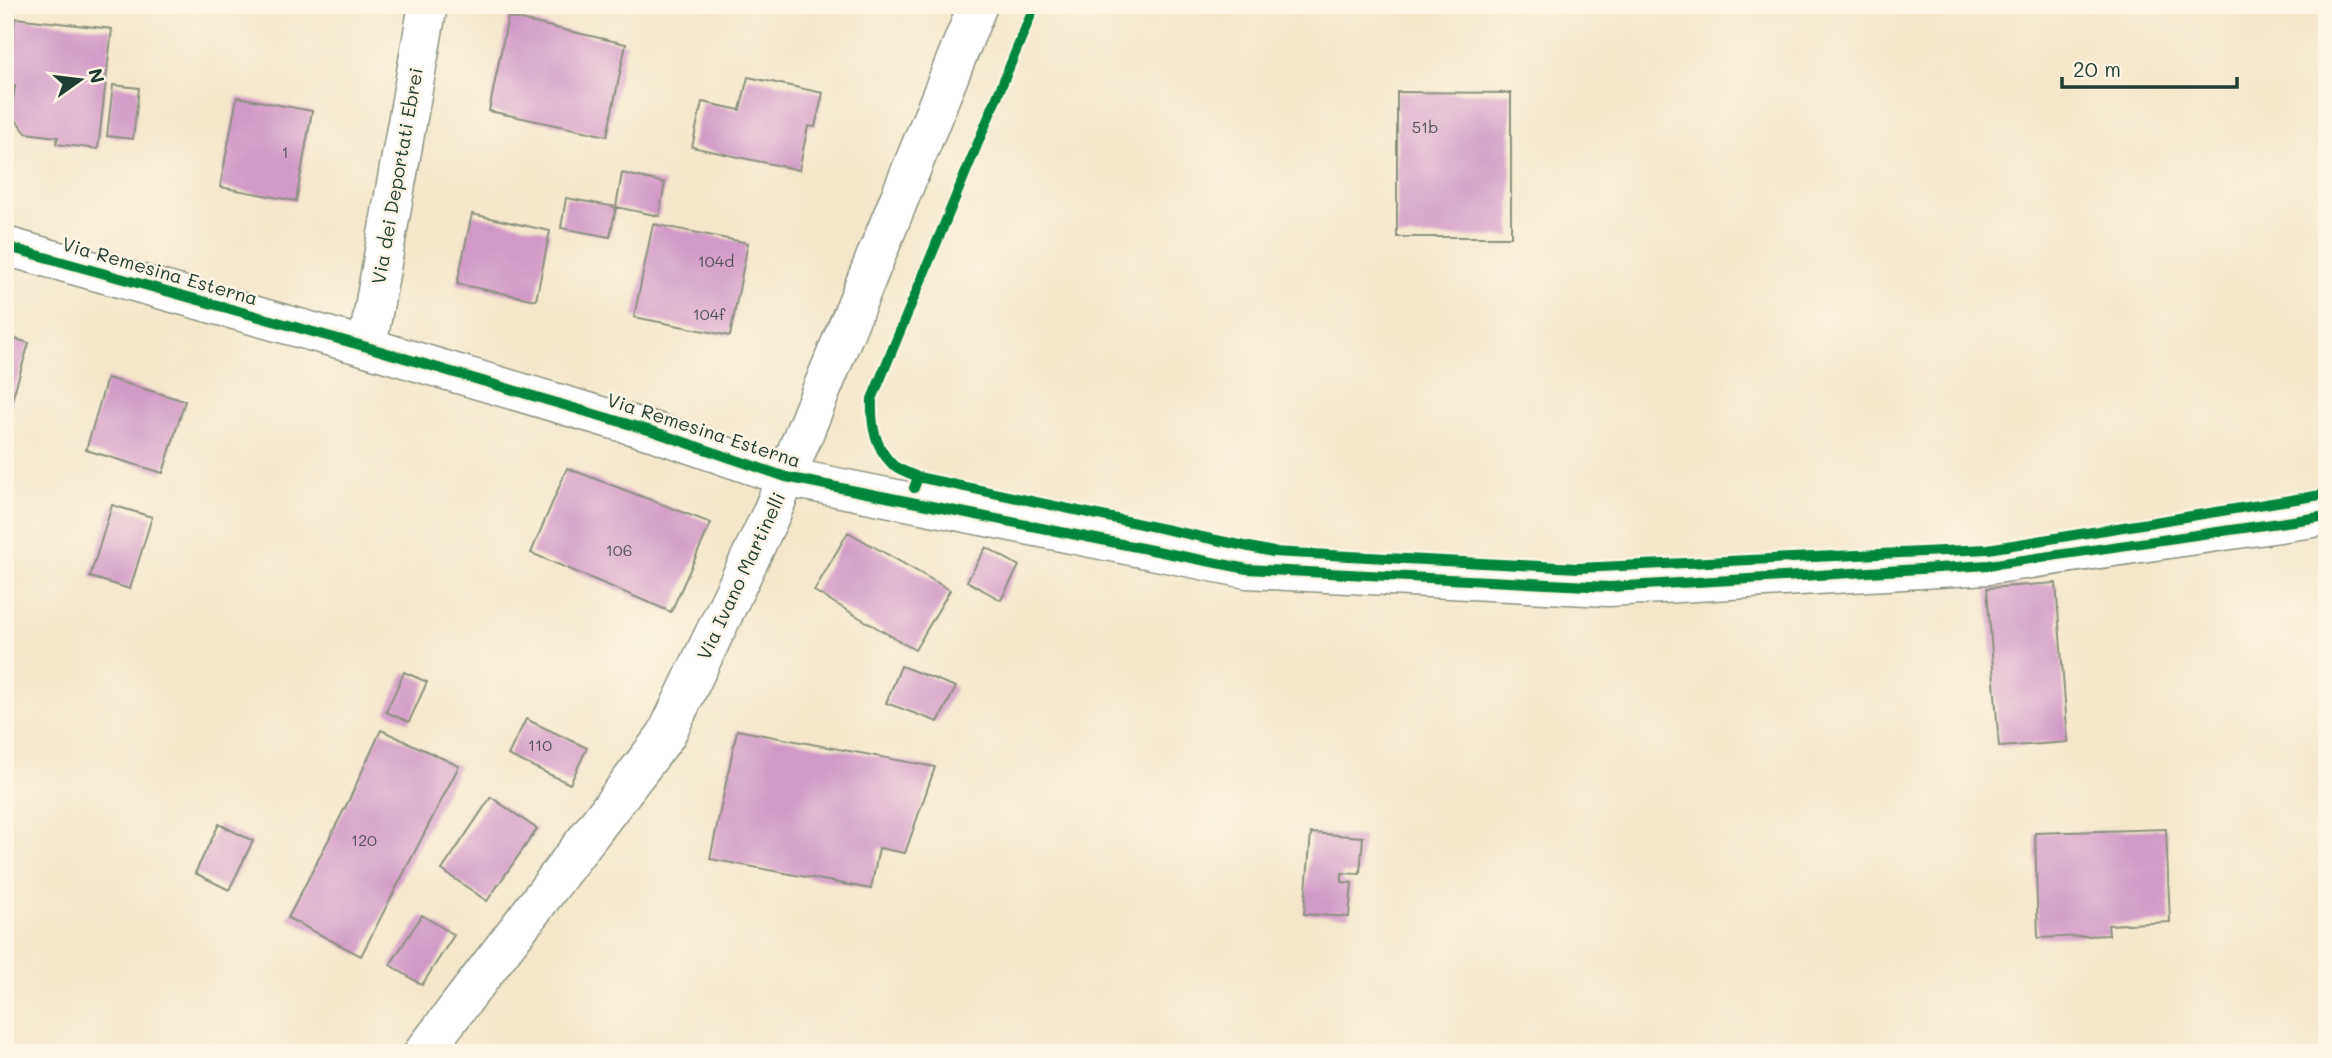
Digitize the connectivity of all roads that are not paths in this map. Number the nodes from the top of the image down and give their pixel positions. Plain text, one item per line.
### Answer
1 (428, 5) edge
2 (978, 5) edge
3 (5, 246) edge
4 (367, 347) junction
5 (786, 477) junction
6 (2327, 516) edge
7 (423, 1053) edge

1 - 4 street, Via dei Deportati Ebrei
2 - 5 street, Via Ivano Martinelli
3 - 4 street, Via Remesina Esterna
4 - 5 street, Via Remesina Esterna
5 - 6 street, Via Remesina Esterna
5 - 7 street, Via Ivano Martinelli

